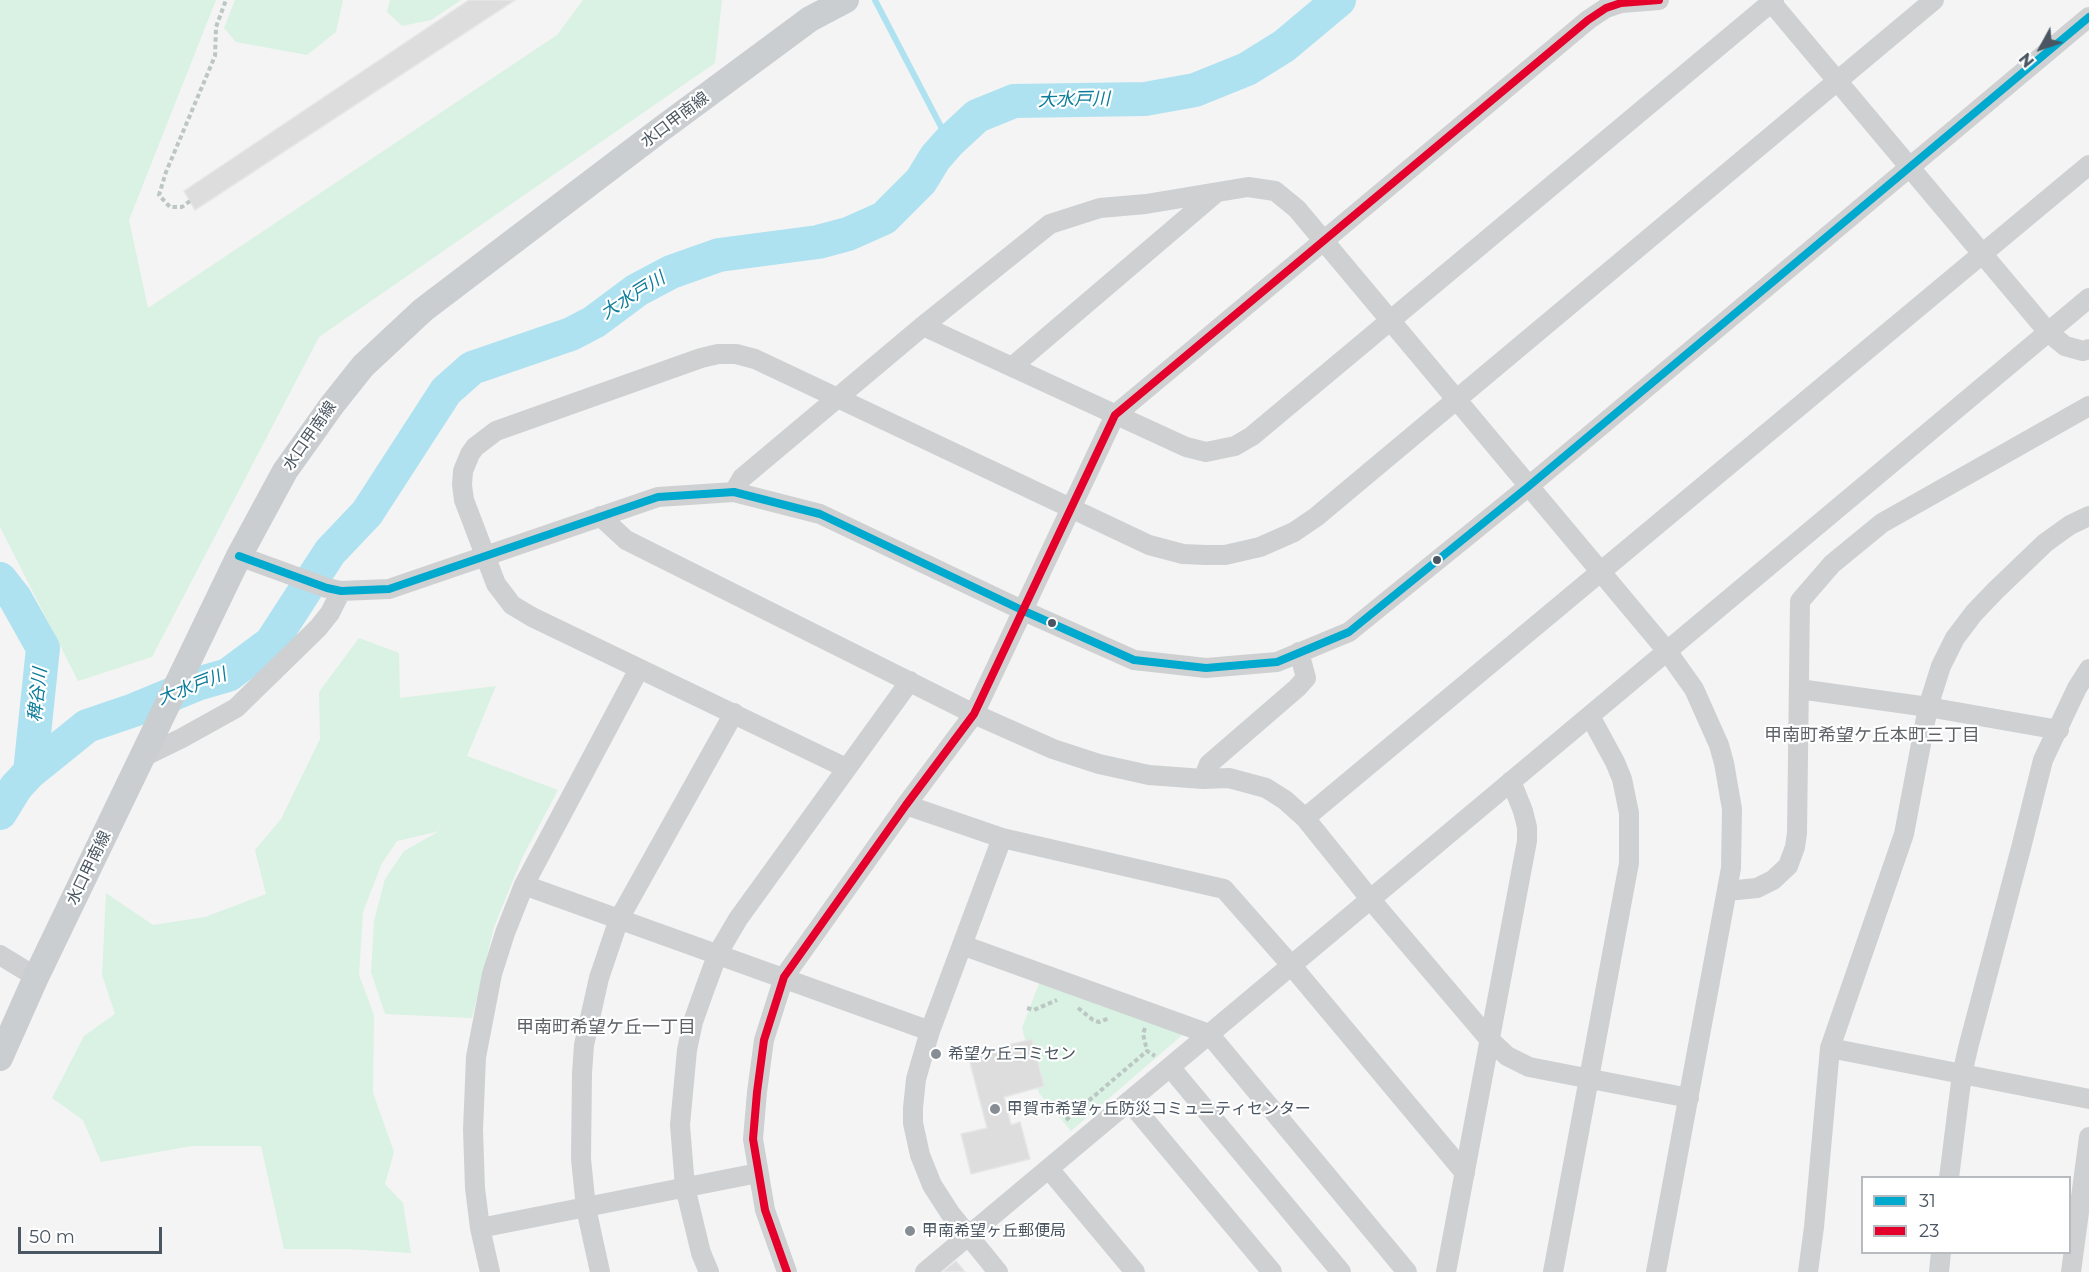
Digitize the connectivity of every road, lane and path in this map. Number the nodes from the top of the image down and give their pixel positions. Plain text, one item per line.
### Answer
1 (226, 0) edge
2 (846, 0) edge
3 (1659, 0) edge
4 (1934, 0) edge
5 (1771, 1) edge
6 (2089, 17) edge
7 (1838, 81) junction
8 (2089, 165) edge
9 (1910, 168) junction
10 (1217, 193) junction
11 (190, 201) dead end
12 (1323, 241) junction
13 (1982, 255) junction
14 (2089, 298) edge
15 (1389, 320) junction
16 (923, 326) junction
17 (2048, 332) junction
18 (2089, 349) edge
19 (1013, 366) junction
20 (837, 399) junction
21 (1455, 400) junction
22 (2089, 406) edge
23 (1116, 415) junction
24 (1529, 486) junction
25 (734, 492) junction
26 (1070, 509) junction
27 (600, 516) junction
28 (2089, 516) edge
29 (239, 556) junction
30 (484, 556) junction
31 (1600, 573) junction
32 (334, 590) junction
33 (1023, 611) junction
34 (1667, 651) junction
35 (1299, 652) junction
36 (639, 669) junction
37 (2089, 669) edge
38 (910, 681) junction
39 (1798, 689) junction
40 (1928, 707) junction
41 (734, 713) junction
42 (974, 714) junction
43 (1590, 716) junction
44 (2058, 730) junction
45 (141, 758) junction
46 (846, 768) junction
47 (1203, 779) junction
48 (1511, 781) junction
49 (906, 805) junction
50 (1305, 819) junction
51 (1002, 838) junction
52 (524, 885) junction
53 (1727, 891) junction
54 (1371, 900) junction
55 (619, 919) junction
56 (963, 945) junction
57 (718, 953) junction
58 (0, 955) edge
59 (1291, 965) junction
60 (36, 977) junction
61 (784, 977) junction
62 (930, 1031) junction
63 (1209, 1034) junction
64 (1489, 1039) junction
65 (1830, 1048) junction
66 (0, 1058) edge
67 (1170, 1067) junction
68 (1962, 1074) junction
69 (1588, 1079) junction
70 (1689, 1098) junction
71 (2089, 1099) edge
72 (1129, 1101) junction
73 (1066, 1120) dead end
74 (2089, 1137) edge
75 (1049, 1169) junction
76 (758, 1173) junction
77 (1464, 1173) junction
78 (1949, 1176) edge
79 (685, 1188) junction
80 (586, 1208) junction
81 (480, 1228) junction
82 (968, 1236) junction
83 (1941, 1254) edge
84 (490, 1272) edge
85 (600, 1272) edge
86 (709, 1272) edge
87 (787, 1272) edge
88 (925, 1272) edge
89 (998, 1272) edge
90 (1136, 1272) edge
91 (1272, 1272) edge
92 (1341, 1272) edge
93 (1407, 1272) edge
94 (1446, 1272) edge
95 (1553, 1272) edge
96 (1656, 1272) edge
97 (1809, 1272) edge
98 (1939, 1272) edge
99 (2072, 1272) edge

1 - 11 path
2 - 29 main road, 水口甲南線
3 - 12 street
4 - 7 street
5 - 7 street
5 - 15 street
6 - 9 street
7 - 9 street
7 - 21 street
8 - 13 street
9 - 13 street
9 - 24 street
10 - 12 street
10 - 16 street
10 - 19 street
12 - 15 street
12 - 23 street
13 - 17 street
13 - 31 street
14 - 17 street
15 - 21 street
15 - 23 street
16 - 19 street
16 - 20 street
17 - 18 street
17 - 34 street
19 - 23 street
20 - 25 street
20 - 26 street
20 - 30 street
21 - 24 street
21 - 26 street
22 - 39 street
23 - 26 street
24 - 31 street
24 - 35 street
25 - 27 street
25 - 33 street
26 - 33 street
27 - 30 street
27 - 38 street
28 - 40 street
29 - 32 street
29 - 45 main road, 水口甲南線
30 - 32 street
30 - 36 street
31 - 34 street
31 - 50 street
32 - 45 street
33 - 35 street
33 - 42 street
34 - 43 street
34 - 53 street
35 - 47 street
36 - 41 street
36 - 52 street
37 - 44 street
38 - 42 street
38 - 46 street
39 - 40 street
39 - 53 street
40 - 44 street
40 - 65 street
41 - 46 street
41 - 55 street
42 - 47 street
42 - 49 street
43 - 48 street
43 - 69 street
44 - 68 street
45 - 60 main road, 水口甲南線
46 - 57 street
47 - 50 street
48 - 54 street
48 - 64 street
49 - 51 street
49 - 61 street
50 - 54 street
51 - 56 street
51 - 59 street
52 - 55 street
52 - 81 street
53 - 70 street
54 - 59 street
54 - 64 street
55 - 57 street
55 - 80 street
56 - 62 street
56 - 63 street
57 - 61 street
57 - 79 street
58 - 60 street
59 - 63 street
59 - 77 street
60 - 66 main road, 水口甲南線
61 - 62 street
61 - 76 street
62 - 82 street
63 - 67 street
63 - 93 street
64 - 69 street
64 - 77 street
65 - 68 street
65 - 97 street
67 - 72 street
67 - 73 path
67 - 92 street
68 - 71 street
68 - 78 street
69 - 70 street
69 - 95 street
70 - 96 street
72 - 75 street
72 - 91 street
74 - 99 street
75 - 82 street
75 - 90 street
76 - 79 street
76 - 87 street
77 - 94 street
79 - 80 street
79 - 86 street
80 - 81 street
80 - 85 street
81 - 84 street
82 - 88 street
82 - 89 street
83 - 98 street

